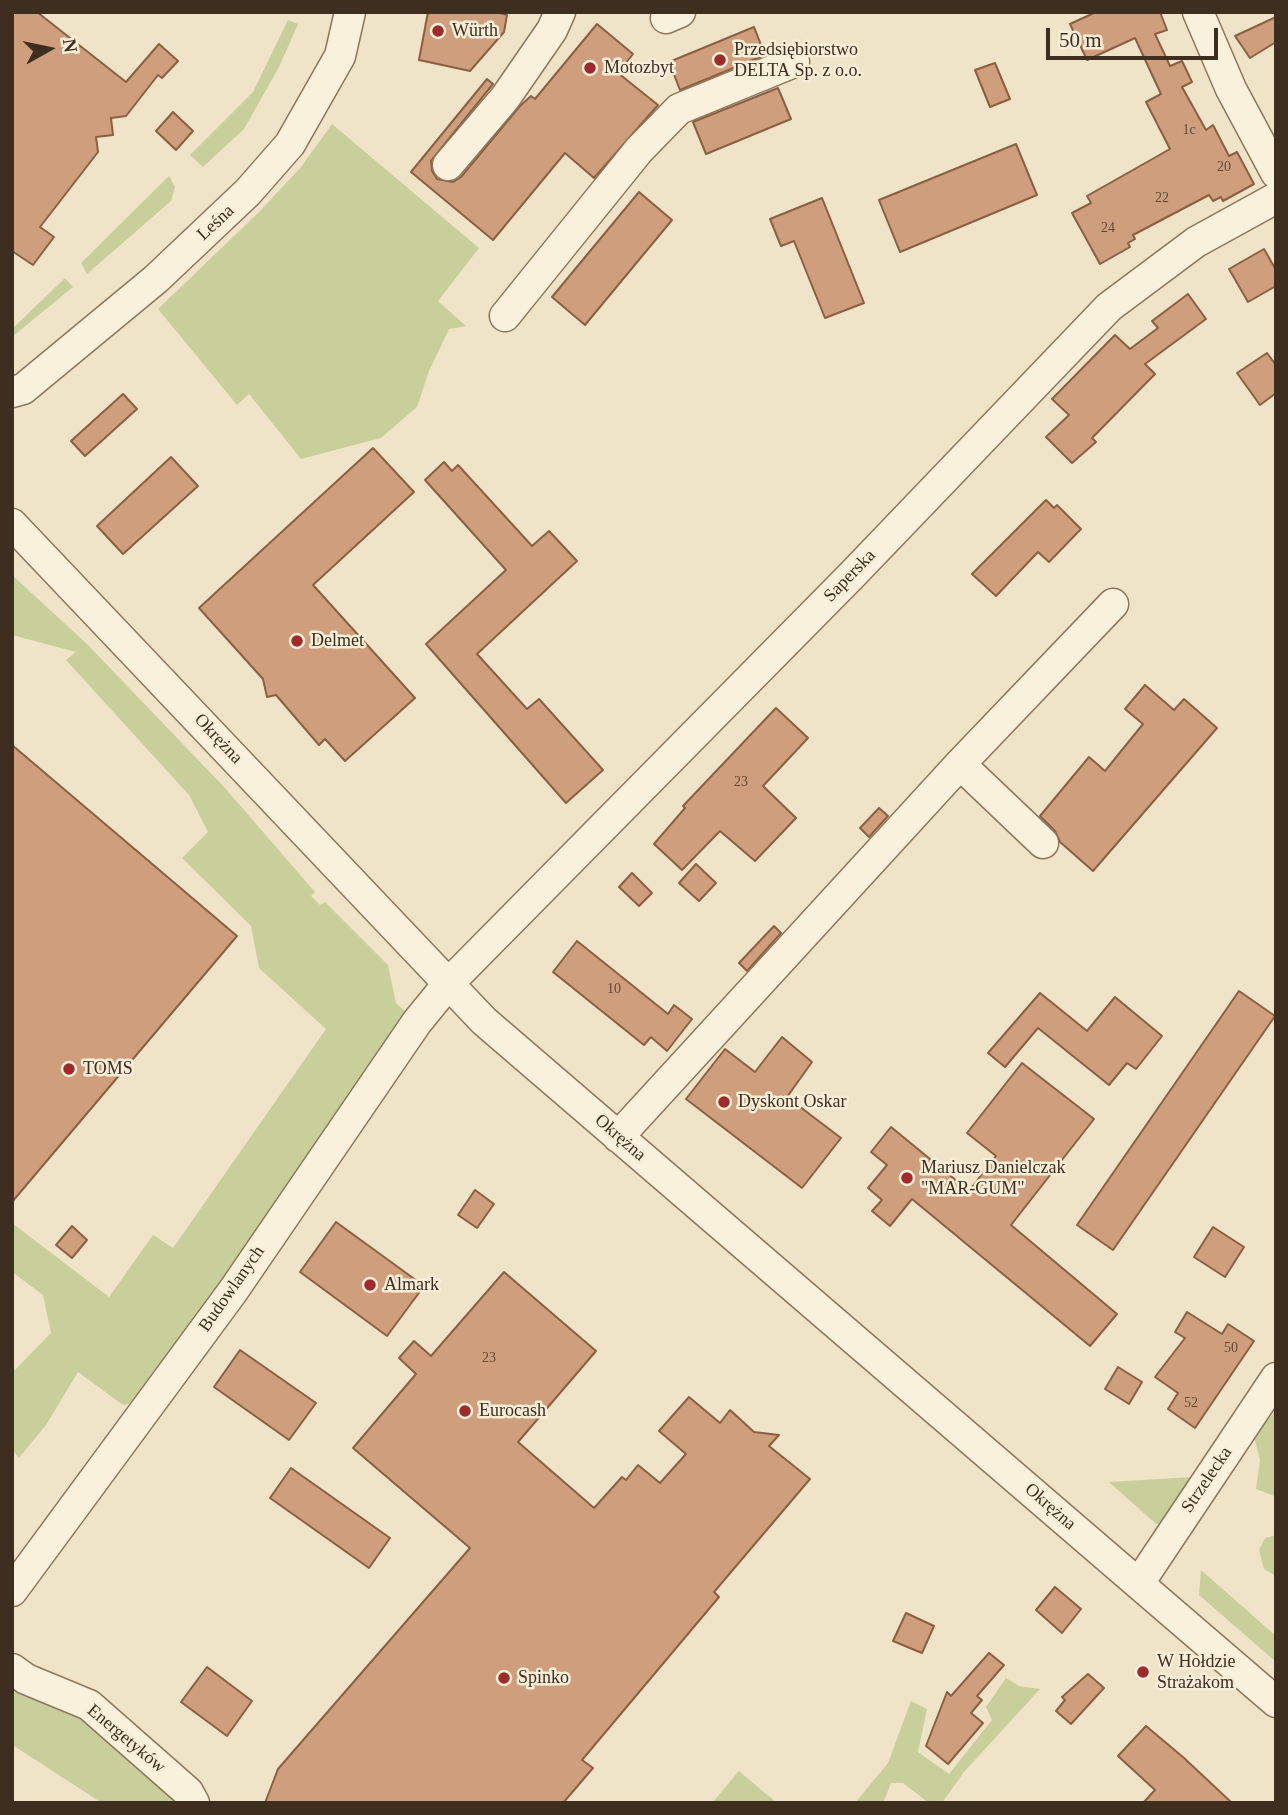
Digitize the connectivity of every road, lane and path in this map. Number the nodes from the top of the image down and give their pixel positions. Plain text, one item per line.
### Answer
1 (350, 12) edge
2 (560, 12) edge
3 (1198, 12) edge
4 (794, 62) dead end
5 (448, 165) dead end
6 (1276, 173) edge
7 (1276, 198) edge
8 (505, 316) dead end
9 (18, 390) edge
10 (12, 418) edge
11 (12, 524) edge
12 (1113, 604) dead end
13 (961, 764) junction
14 (1043, 843) dead end
15 (448, 984) junction
16 (618, 1137) junction
17 (1276, 1378) edge
18 (1139, 1583) junction
19 (12, 1591) edge
20 (12, 1669) edge
21 (1276, 1702) edge
22 (194, 1803) edge

1 - 9 street, Leśna
2 - 5 street
3 - 6 street
4 - 8 street
7 - 15 street, Saperska
9 - 10 street, Leśna
11 - 15 street, Okrężna
12 - 13 street
13 - 14 street
13 - 16 street
15 - 16 street, Okrężna
15 - 19 street, Budowlanych
16 - 18 street, Okrężna
17 - 18 street, Strzelecka
18 - 21 street, Okrężna
20 - 22 street, Energetyków

